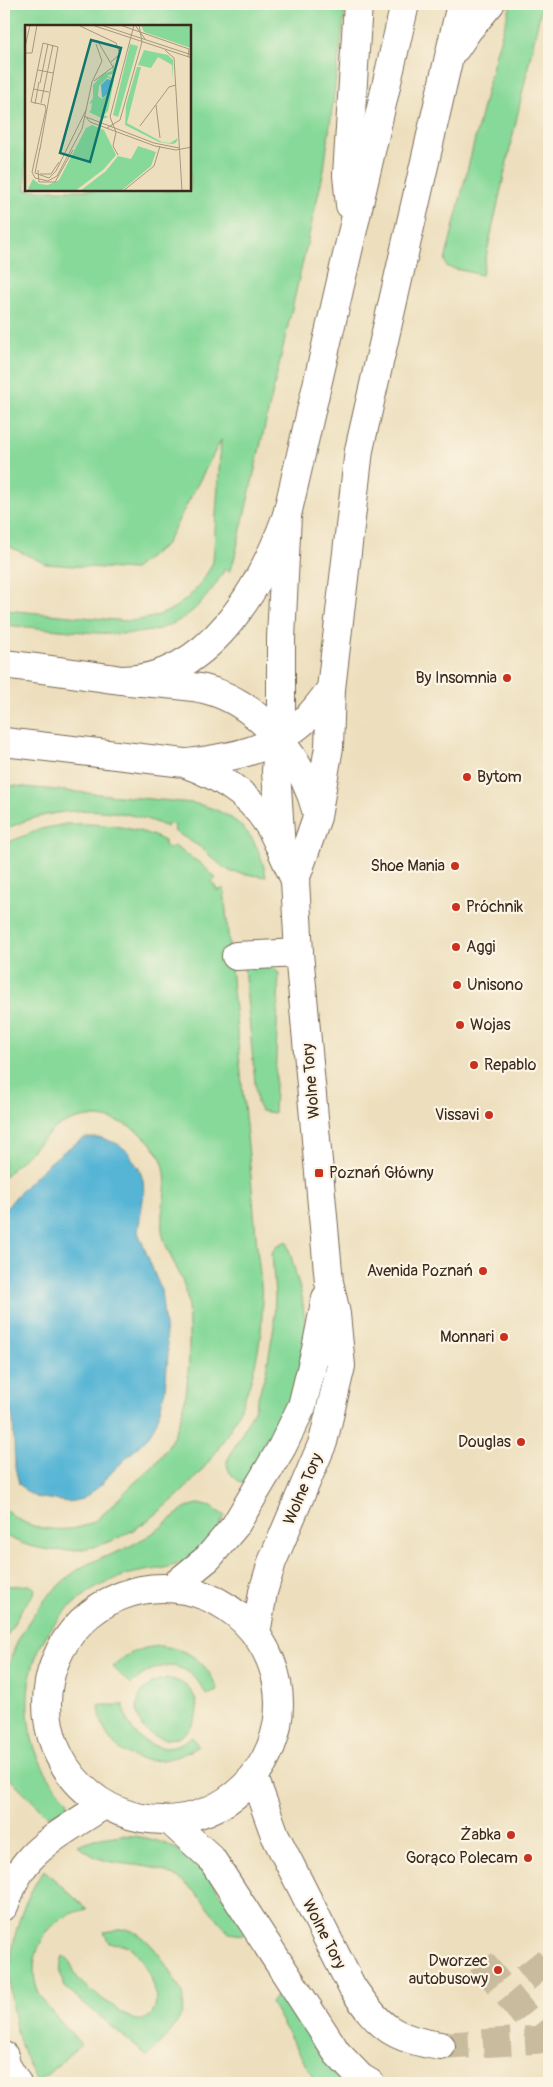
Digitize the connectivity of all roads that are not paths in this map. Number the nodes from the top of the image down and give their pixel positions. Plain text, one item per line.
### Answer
1 (358, 4) edge
2 (405, 4) edge
3 (461, 4) edge
4 (490, 4) edge
5 (448, 60) junction
6 (352, 234) junction
7 (287, 515) junction
8 (4, 664) edge
9 (122, 680) junction
10 (331, 689) junction
11 (278, 740) junction
12 (4, 742) edge
13 (184, 764) junction
14 (317, 817) junction
15 (281, 849) junction
16 (295, 880) junction
17 (299, 953) junction
18 (236, 956) dead end
19 (329, 1282) junction
20 (171, 1588) junction
21 (256, 1634) junction
22 (254, 1777) junction
23 (104, 1805) junction
24 (169, 1820) junction
25 (4, 1906) edge
26 (440, 2046) tunnel mouth
27 (4, 2056) edge
28 (18, 2083) edge
29 (370, 2083) edge

1 - 6 street
2 - 6 street
3 - 5 street, Wolne Tory
4 - 5 street
5 - 10 street, Wolne Tory
6 - 7 street
7 - 9 street
7 - 11 street, Wolne Tory
8 - 9 street
9 - 11 street
10 - 11 street
10 - 14 street, Wolne Tory
11 - 13 street
11 - 14 street
11 - 15 street, Wolne Tory
12 - 13 street
13 - 15 street
14 - 16 street, Wolne Tory
15 - 16 street, Wolne Tory
16 - 17 street, Wolne Tory
17 - 18 street
17 - 19 street, Wolne Tory
19 - 20 street, Wolne Tory
19 - 21 street, Wolne Tory
20 - 21 street
20 - 23 street
21 - 22 street
22 - 24 street
22 - 26 street, Wolne Tory
23 - 24 street
23 - 25 street
24 - 29 street
27 - 28 street

